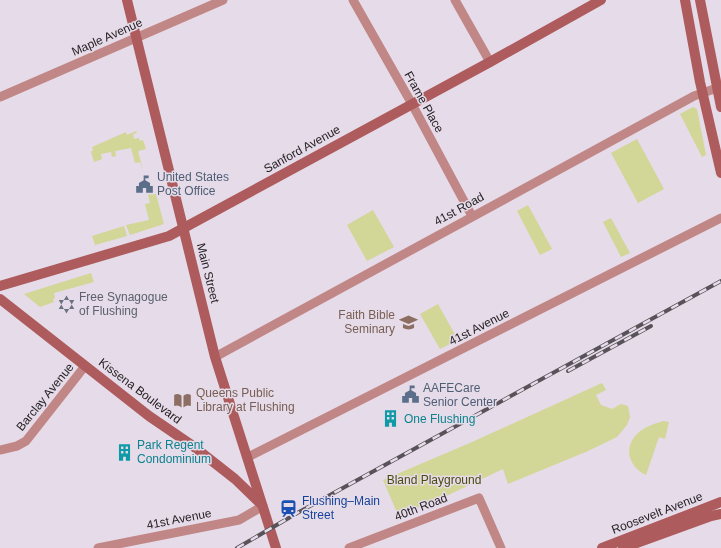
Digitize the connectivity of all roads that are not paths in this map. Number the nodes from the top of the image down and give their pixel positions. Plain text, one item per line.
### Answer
1 (127, 0) edge
2 (223, 0) edge
3 (353, 0) edge
4 (455, 0) edge
5 (601, 0) edge
6 (685, 0) edge
7 (700, 0) edge
8 (136, 37) junction
9 (490, 62) junction
10 (717, 88) junction
11 (703, 93) junction
12 (0, 97) edge
13 (412, 104) junction
14 (721, 107) edge
15 (721, 173) edge
16 (472, 216) junction
17 (721, 218) edge
18 (184, 229) junction
19 (0, 286) edge
20 (0, 299) edge
21 (215, 357) junction
22 (85, 366) junction
23 (0, 450) edge
24 (248, 457) junction
25 (721, 502) edge
26 (263, 506) junction
27 (721, 514) edge
28 (98, 548) edge
29 (276, 548) edge
30 (349, 548) edge
31 (500, 548) edge
32 (602, 548) edge
33 (623, 548) edge

1 - 8 main road, Main Street
2 - 8 street, Maple Avenue
3 - 13 street, Frame Place
4 - 9 street
5 - 9 main road, Sanford Avenue
6 - 11 main road
7 - 10 main road
8 - 12 street, Maple Avenue
8 - 18 main road, Main Street
9 - 13 main road, Sanford Avenue
10 - 11 street, 41st Road
10 - 14 main road
11 - 15 main road
11 - 16 street, 41st Road
13 - 16 street, Frame Place
13 - 18 main road, Sanford Avenue
16 - 21 street, 41st Road
17 - 24 street, 41st Avenue
18 - 19 main road, Sanford Avenue
18 - 21 main road, Main Street
20 - 22 main road, Kissena Boulevard
21 - 24 main road, Main Street
22 - 23 street, Barclay Avenue
22 - 26 main road, Kissena Boulevard
24 - 26 main road, Main Street
25 - 32 main road, Roosevelt Avenue
26 - 28 street, 41st Avenue
26 - 29 main road, Main Street
27 - 33 main road, Roosevelt Avenue
30 - 31 street, 40th Road

